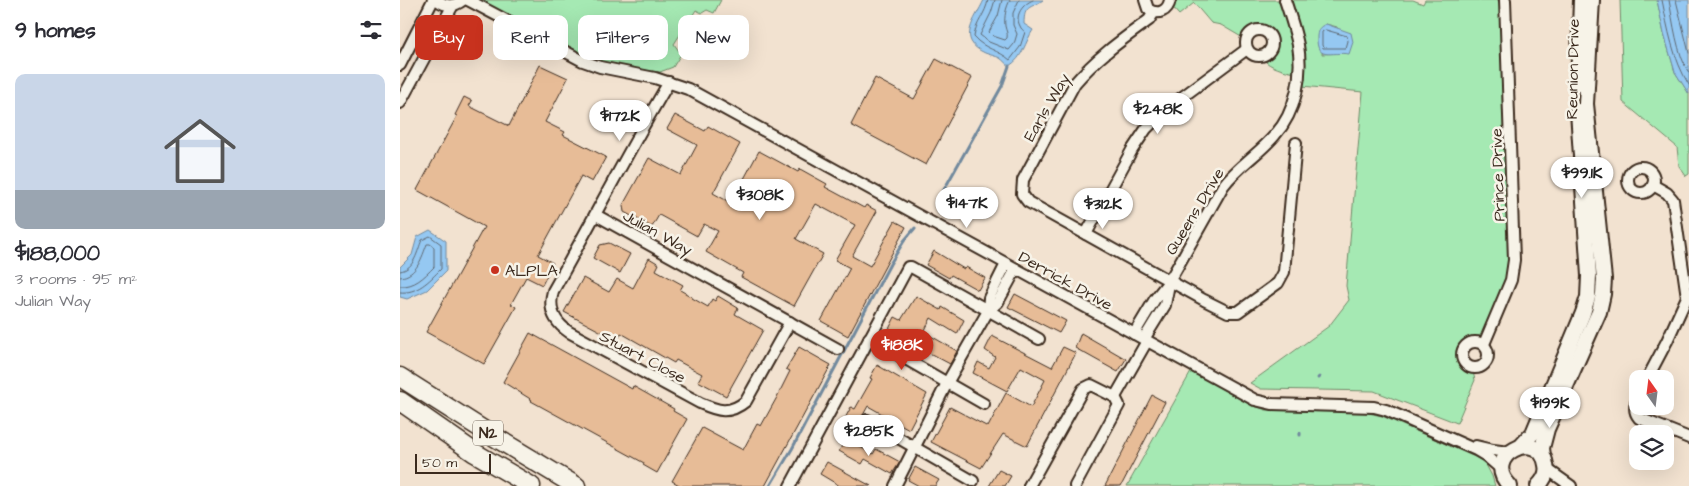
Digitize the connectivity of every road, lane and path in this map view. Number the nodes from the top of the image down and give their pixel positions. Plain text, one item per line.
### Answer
1 (433, 0) edge
2 (437, 0) edge
3 (463, 0) edge
4 (468, 0) edge
5 (1145, 0) edge
6 (1170, 0) edge
7 (1286, 0) edge
8 (1505, 0) edge
9 (1581, 0) edge
10 (1592, 0) edge
11 (453, 5) junction
12 (1154, 12) junction
13 (1247, 49) dead end
14 (400, 65) edge
15 (669, 82) junction
16 (400, 104) edge
17 (1296, 143) dead end
18 (1653, 185) dead end
19 (596, 215) junction
20 (1086, 234) junction
21 (1011, 267) junction
22 (1170, 280) junction
23 (1688, 298) edge
24 (988, 312) junction
25 (790, 322) junction
26 (869, 338) junction
27 (1142, 338) junction
28 (1039, 339) dead end
29 (1484, 344) dead end
30 (838, 349) dead end
31 (1652, 370) edge
32 (400, 378) edge
33 (947, 383) junction
34 (1115, 398) junction
35 (400, 401) edge
36 (984, 404) dead end
37 (1637, 415) edge
38 (867, 420) dead end
39 (1447, 437) junction
40 (1689, 438) edge
41 (913, 447) junction
42 (1515, 449) junction
43 (1545, 463) junction
44 (1505, 479) edge
45 (973, 481) dead end
46 (531, 486) edge
47 (576, 486) edge
48 (790, 486) edge
49 (895, 486) edge
50 (1029, 486) edge
51 (1075, 486) edge
52 (1538, 486) edge
53 (1571, 486) edge

1 - 14 street
2 - 11 street
3 - 11 street
4 - 15 street, Derrick Drive
5 - 12 street
6 - 12 street, Earls Way
7 - 22 street, Queens Drive
8 - 29 street, Prince Drive
9 - 42 street, Reunion Drive
10 - 43 street, Reunion Drive
11 - 16 street
12 - 20 street, Earls Way
13 - 20 street
15 - 19 street
15 - 21 street, Derrick Drive
17 - 22 street
18 - 23 street
19 - 25 street, Julian Way
19 - 25 street, Stuart Close
20 - 22 street
21 - 24 street
21 - 27 street, Derrick Drive
22 - 27 street, Queens Drive
23 - 31 street
24 - 26 street
24 - 28 street
24 - 33 street
25 - 30 street, Julian Way
26 - 33 street
26 - 48 street
27 - 34 street, Queens Drive
27 - 39 street, Derrick Drive
32 - 47 highway, N2
33 - 36 street
33 - 41 street
34 - 50 street
34 - 51 street
35 - 46 highway, N2
37 - 40 street
38 - 41 street
39 - 42 street, Derrick Drive
39 - 44 street, Derrick Drive
41 - 45 street
41 - 49 street
42 - 43 street
42 - 44 street, Reunion Drive
43 - 52 street
43 - 53 street

